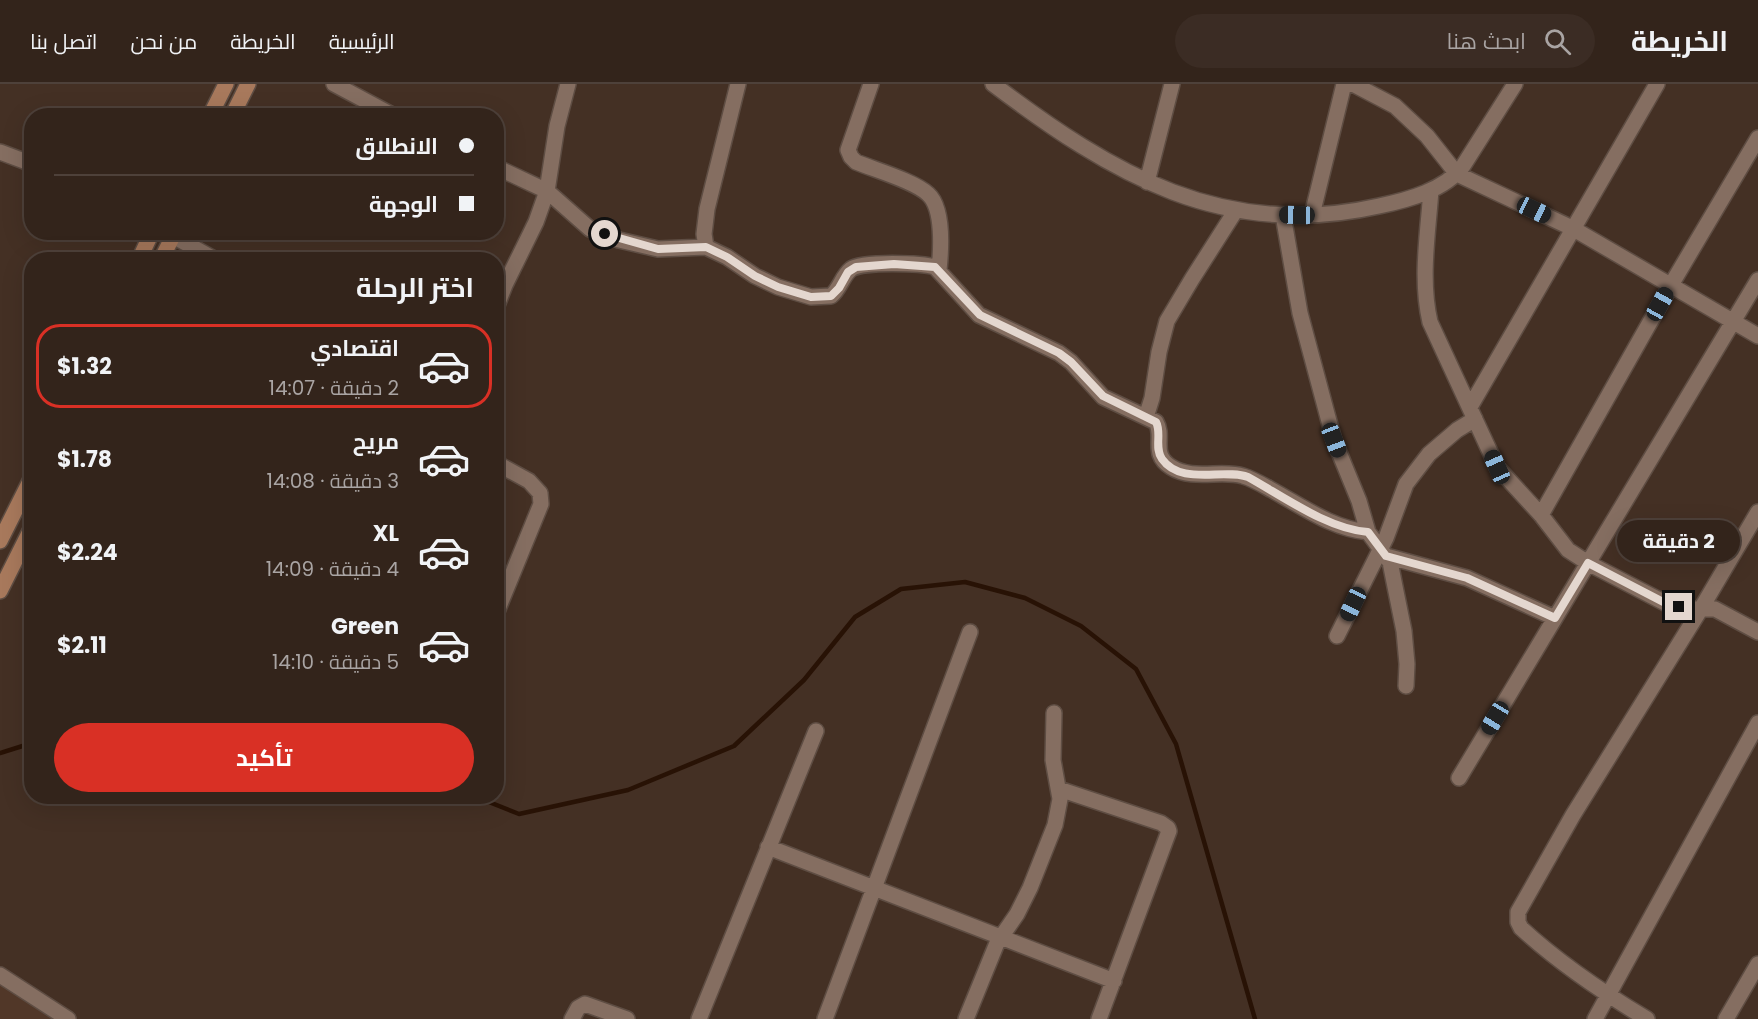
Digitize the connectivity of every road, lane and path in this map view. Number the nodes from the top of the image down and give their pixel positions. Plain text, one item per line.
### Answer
1 (226, 84) edge
2 (248, 84) edge
3 (334, 84) edge
4 (568, 84) edge
5 (738, 84) edge
6 (870, 84) edge
7 (993, 84) edge
8 (1172, 84) edge
9 (1344, 84) edge
10 (1353, 84) edge
11 (1515, 84) edge
12 (1657, 84) edge
13 (1009, 90) edge
14 (1506, 91) edge
15 (214, 108) edge
16 (236, 108) edge
17 (379, 108) edge
18 (1758, 138) edge
19 (0, 152) edge
20 (24, 161) edge
21 (504, 171) edge
22 (1457, 174) junction
23 (1147, 182) junction
24 (1431, 190) junction
25 (547, 191) junction
26 (1236, 210) junction
27 (1283, 214) junction
28 (1312, 215) junction
29 (1572, 228) junction
30 (184, 240) edge
31 (706, 247) junction
32 (203, 252) edge
33 (939, 270) junction
34 (1758, 280) edge
35 (1671, 285) junction
36 (504, 288) edge
37 (1734, 321) junction
38 (1758, 336) edge
39 (1473, 413) junction
40 (1146, 417) junction
41 (504, 467) edge
42 (24, 492) edge
43 (1758, 512) edge
44 (1541, 515) junction
45 (1368, 532) junction
46 (1, 537) edge
47 (24, 544) edge
48 (1383, 552) junction
49 (1588, 563) junction
50 (0, 591) edge
51 (504, 594) edge
52 (1702, 607) junction
53 (1555, 618) junction
54 (970, 632) dead end
55 (1758, 632) edge
56 (1337, 636) dead end
57 (1406, 686) dead end
58 (1054, 713) dead end
59 (1758, 723) edge
60 (816, 731) dead end
61 (1459, 778) dead end
62 (1059, 789) junction
63 (768, 847) junction
64 (875, 889) junction
65 (1000, 937) junction
66 (1758, 964) edge
67 (0, 975) edge
68 (1114, 981) junction
69 (1608, 996) junction
70 (68, 1019) edge
71 (571, 1019) edge
72 (627, 1019) edge
73 (699, 1019) edge
74 (825, 1019) edge
75 (966, 1019) edge
76 (1100, 1019) edge
77 (1594, 1019) edge
78 (1647, 1019) edge
79 (1726, 1019) edge

1 - 15 street
2 - 16 street
3 - 17 street
4 - 25 street
5 - 31 street
6 - 33 street
7 - 13 street
8 - 23 street
9 - 28 street
10 - 22 street
11 - 14 street
12 - 29 street
13 - 23 street
14 - 22 street
18 - 35 street
19 - 20 street
21 - 25 street
22 - 24 street
22 - 29 street
23 - 26 street
24 - 28 street
24 - 39 street
25 - 31 street
25 - 36 street
26 - 27 street
26 - 40 street
27 - 28 street
27 - 45 street
29 - 35 street
29 - 39 street
30 - 32 street
31 - 33 street
33 - 40 street
34 - 37 street
35 - 37 street
35 - 44 street
37 - 38 street
37 - 49 street
39 - 44 street
39 - 48 street
40 - 45 street
41 - 51 street
42 - 46 street
43 - 52 street
44 - 49 street
45 - 48 street
47 - 50 street
48 - 53 street
48 - 56 street
48 - 57 street
49 - 52 street
49 - 53 street
52 - 55 street
52 - 69 street
53 - 61 street
54 - 64 street
58 - 62 street
59 - 69 street
60 - 63 street
62 - 65 street
62 - 68 street
63 - 64 street
63 - 73 street
64 - 65 street
64 - 74 street
65 - 68 street
65 - 75 street
66 - 79 street
67 - 70 street
68 - 76 street
69 - 77 street
69 - 78 street
71 - 72 street

